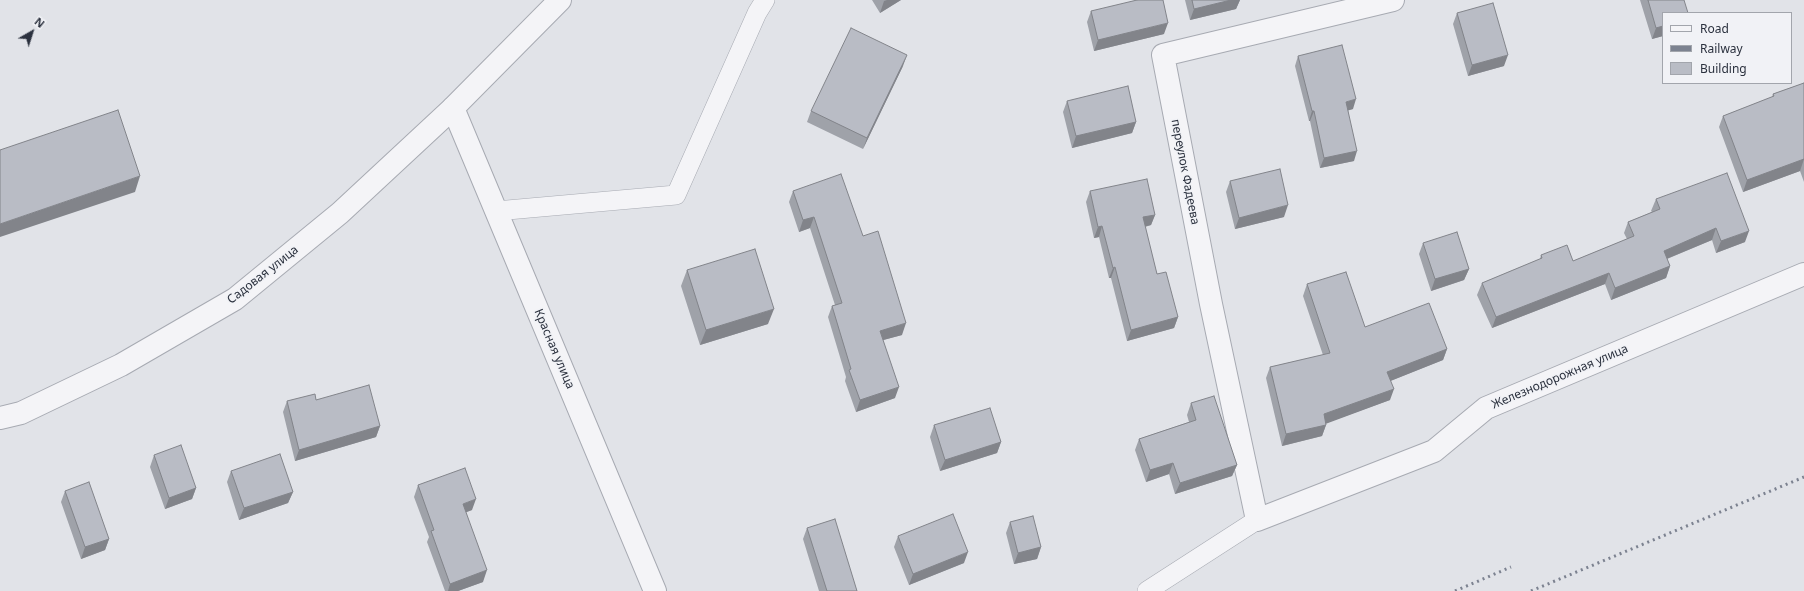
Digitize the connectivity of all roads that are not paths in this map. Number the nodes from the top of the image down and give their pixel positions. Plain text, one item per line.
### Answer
1 (560, 0) edge
2 (765, 0) edge
3 (1393, 0) edge
4 (453, 108) junction
5 (496, 211) junction
6 (1804, 274) edge
7 (0, 418) edge
8 (1257, 520) junction
9 (655, 591) edge
10 (1147, 591) edge

1 - 4 street, Садовая улица
2 - 5 lane
3 - 8 street, переулок Фадеева
4 - 5 street, Красная улица
4 - 7 street, Садовая улица
5 - 9 street, Красная улица
6 - 8 street, Железнодорожная улица
8 - 10 lane

